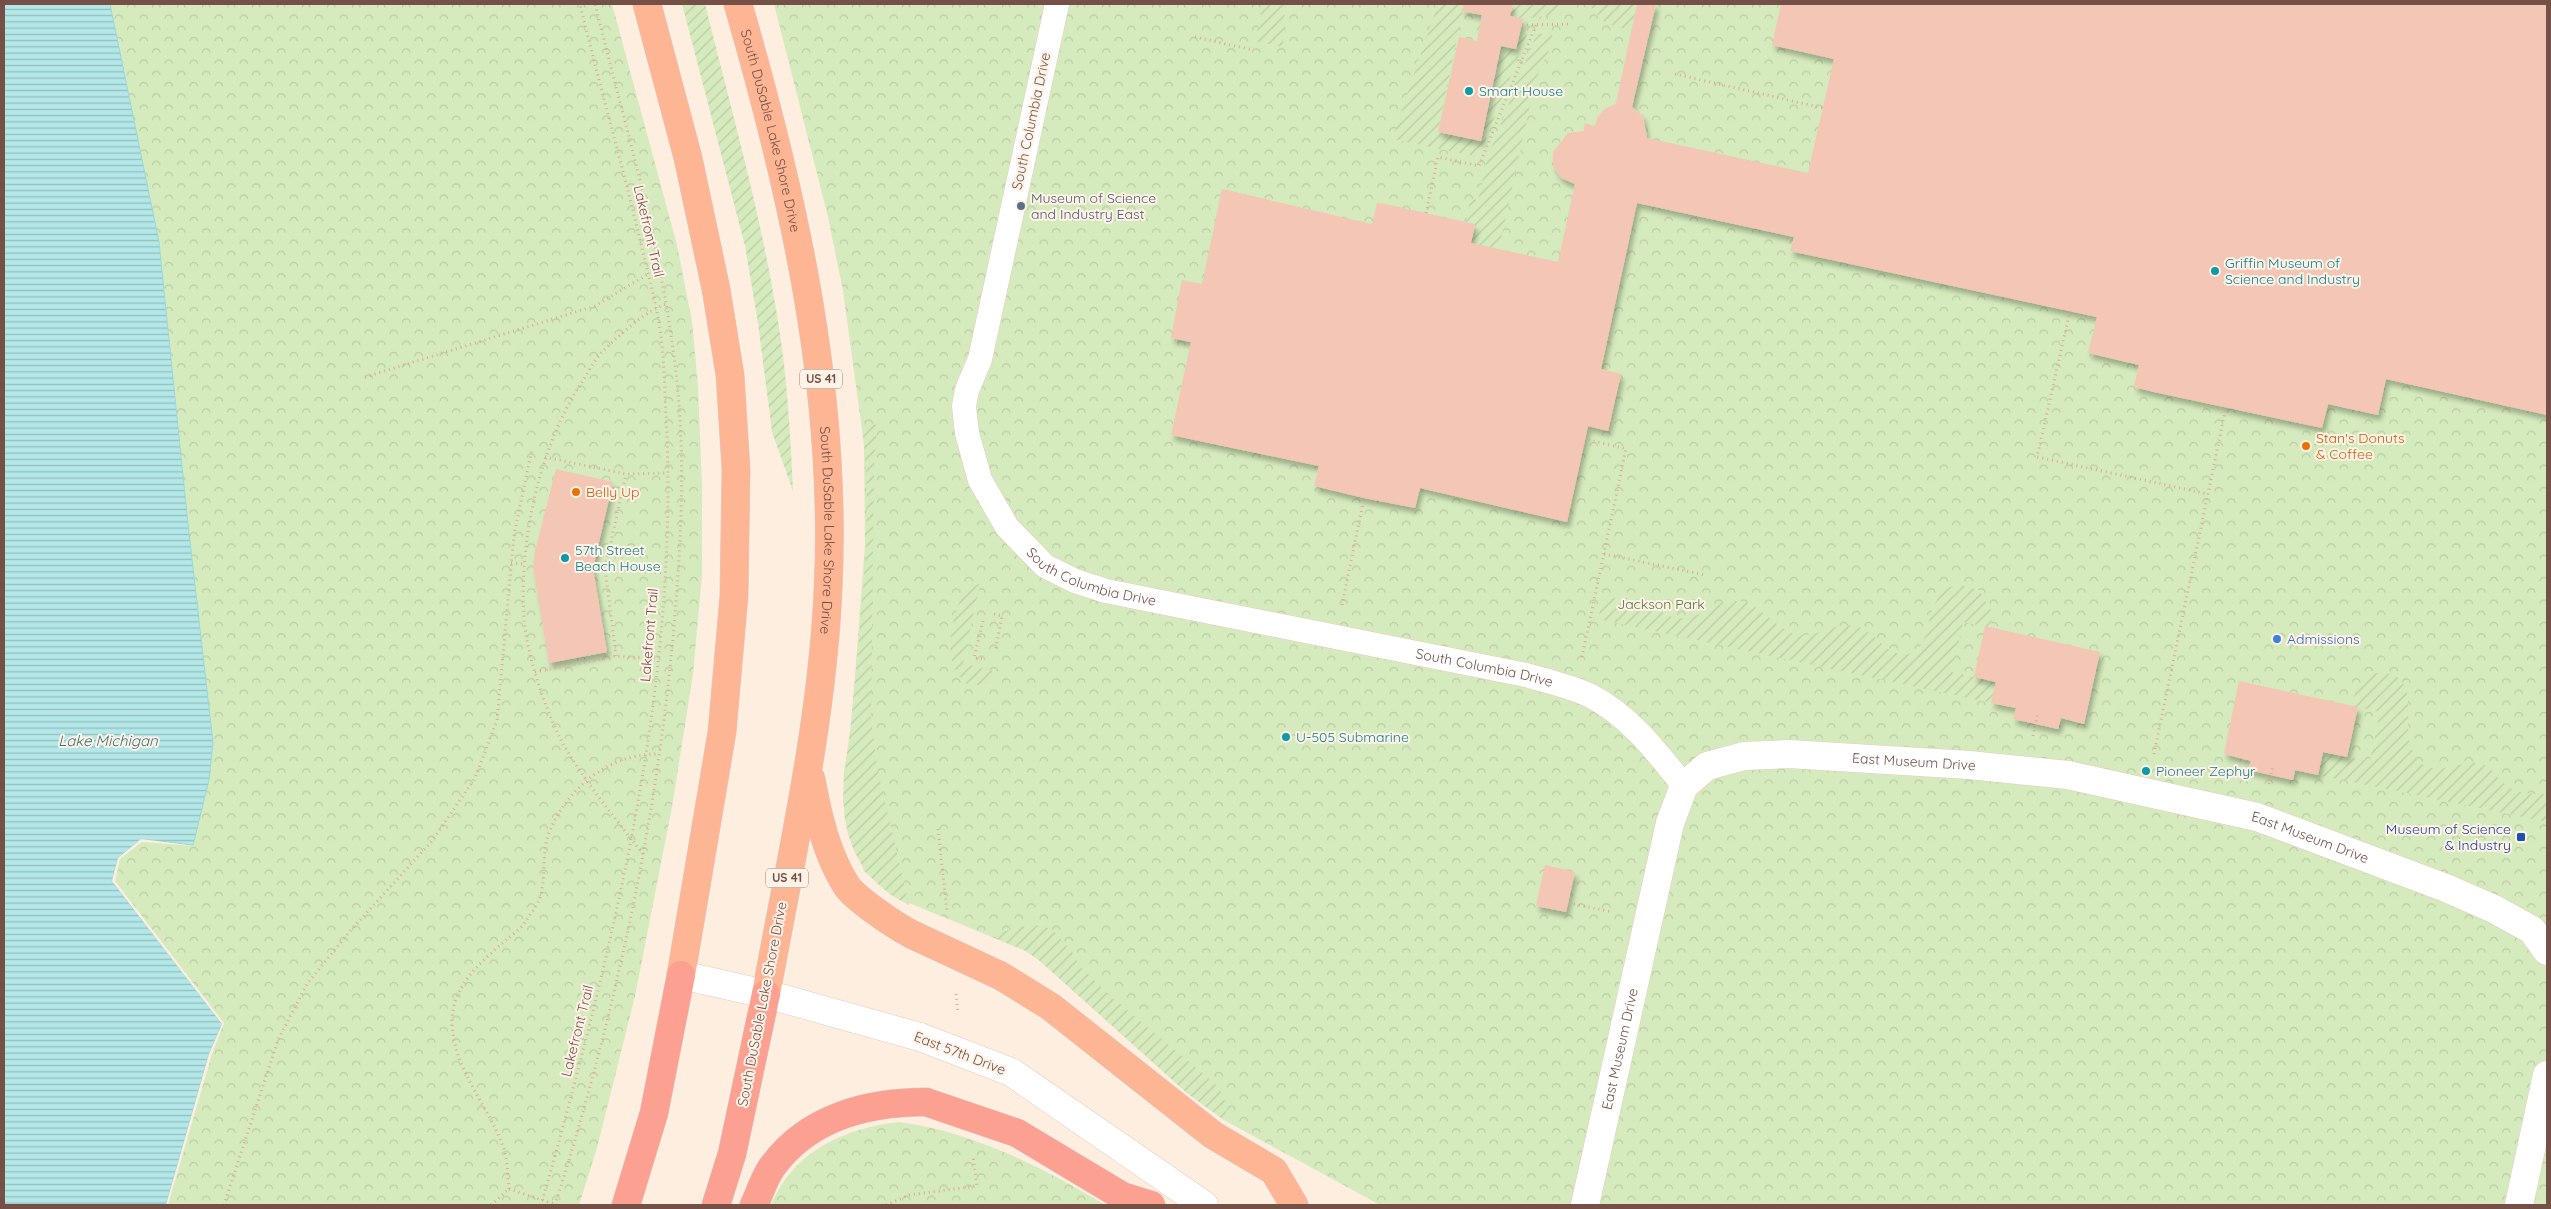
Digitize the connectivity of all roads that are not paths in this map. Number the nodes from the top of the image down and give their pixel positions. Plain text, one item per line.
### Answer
1 (647, 4) edge
2 (738, 4) edge
3 (1057, 4) edge
4 (808, 763) junction
5 (1684, 786) junction
6 (2547, 950) edge
7 (681, 975) junction
8 (766, 994) junction
9 (2547, 1075) edge
10 (626, 1205) edge
11 (716, 1205) edge
12 (754, 1205) edge
13 (1151, 1205) edge
14 (1204, 1205) edge
15 (1294, 1205) edge
16 (1584, 1205) edge
17 (2520, 1205) edge

1 - 7 highway
2 - 4 highway, South DuSable Lake Shore Drive / US 41
3 - 5 lane, South Columbia Drive
4 - 8 highway, South DuSable Lake Shore Drive / US 41
4 - 15 highway, bridge
5 - 6 street, East Museum Drive
5 - 16 street, East Museum Drive
7 - 8 street, East 57th Drive
7 - 10 highway
8 - 11 highway, South DuSable Lake Shore Drive / US 41
8 - 14 street, East 57th Drive, bridge
9 - 17 street
12 - 13 highway, bridge

